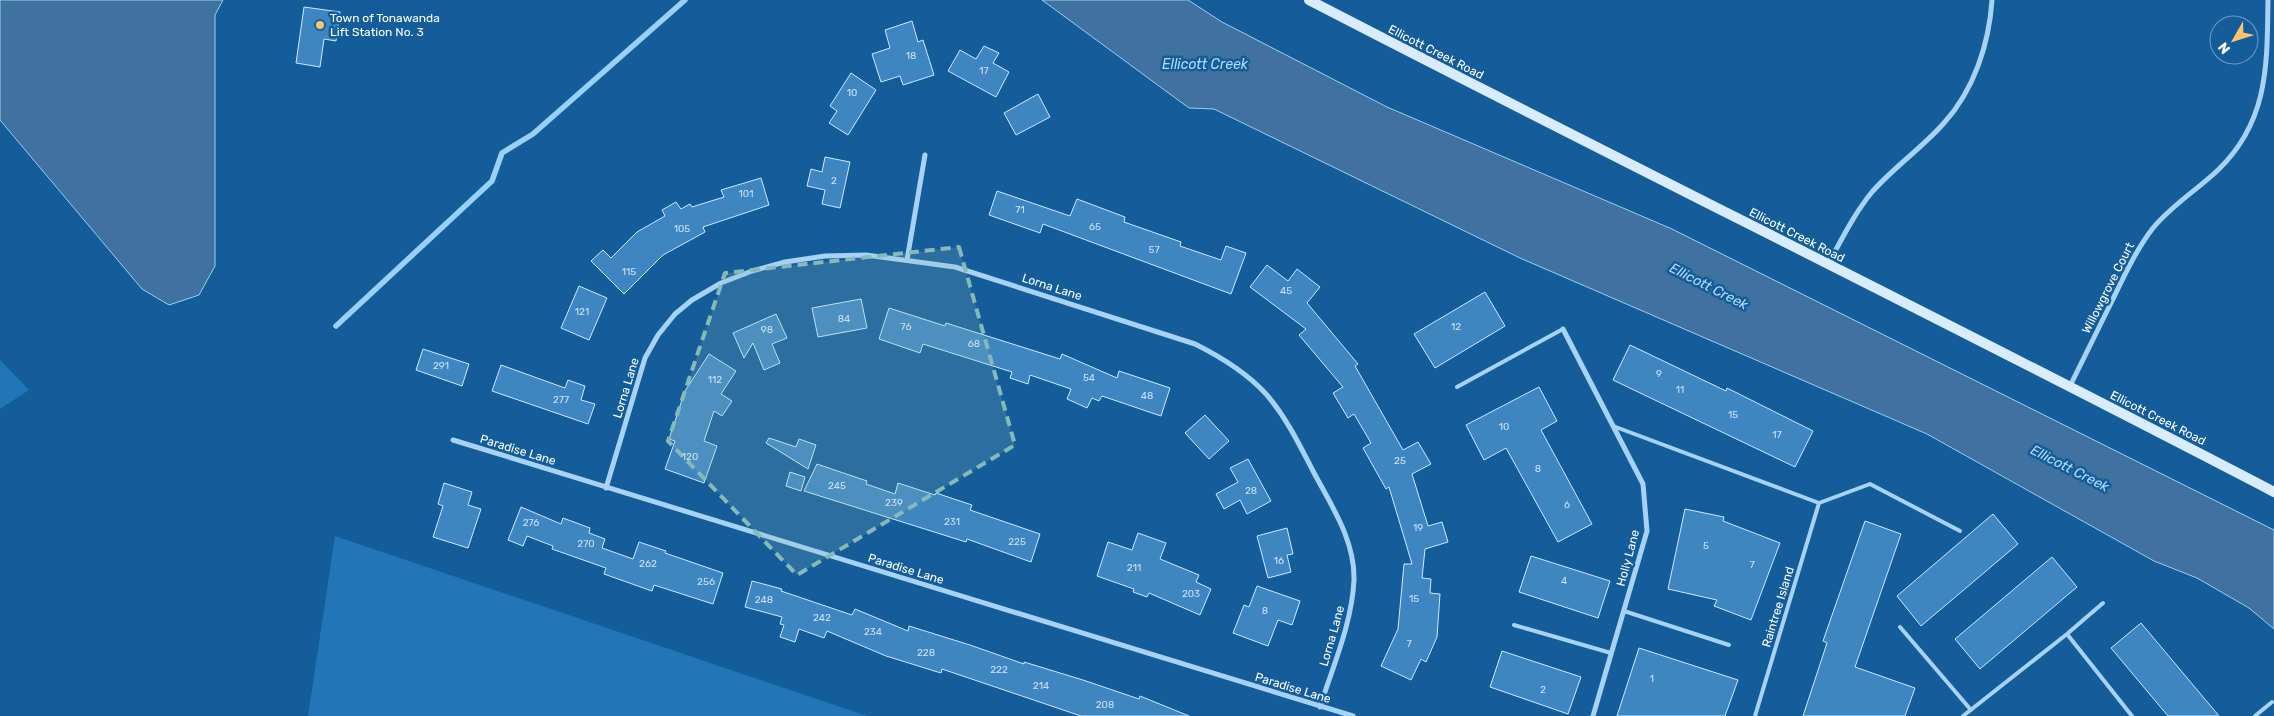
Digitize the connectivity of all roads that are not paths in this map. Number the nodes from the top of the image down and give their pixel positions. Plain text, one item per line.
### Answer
1 (1309, 0) edge
2 (1992, 0) edge
3 (2268, 0) edge
4 (925, 155) dead end
5 (907, 260) junction
6 (1828, 264) junction
7 (1563, 329) joint
8 (2070, 386) junction
9 (1457, 387) dead end
10 (1611, 425) junction
11 (453, 440) dead end
12 (606, 488) junction
13 (2274, 492) edge
14 (1819, 503) junction
15 (1960, 531) dead end
16 (2103, 603) dead end
17 (1624, 611) junction
18 (1514, 625) dead end
19 (1900, 627) dead end
20 (2067, 634) junction
21 (1728, 645) dead end
22 (1611, 653) junction
23 (2272, 702) dead end
24 (1320, 707) junction
25 (1971, 710) junction
26 (1353, 716) edge
27 (1592, 716) edge
28 (1755, 716) edge
29 (1963, 716) edge
30 (2132, 716) edge
31 (2255, 716) edge

1 - 6 street, Ellicott Creek Road
2 - 6 street
3 - 8 street, Willowgrove Court
4 - 5 street
5 - 12 street, Lorna Lane
5 - 24 street, Lorna Lane
6 - 8 street, Ellicott Creek Road
7 - 9 lane
7 - 10 street, Holly Lane
8 - 13 street, Ellicott Creek Road
10 - 14 lane
10 - 17 street, Holly Lane
11 - 12 street, Paradise Lane
12 - 24 street, Paradise Lane
14 - 15 lane
14 - 28 lane, Raintree Island
16 - 20 lane
17 - 21 lane
17 - 22 street, Holly Lane
18 - 22 lane
19 - 25 lane
20 - 25 lane
20 - 30 lane
22 - 27 street, Holly Lane
23 - 31 lane
24 - 26 street, Paradise Lane
25 - 29 lane

